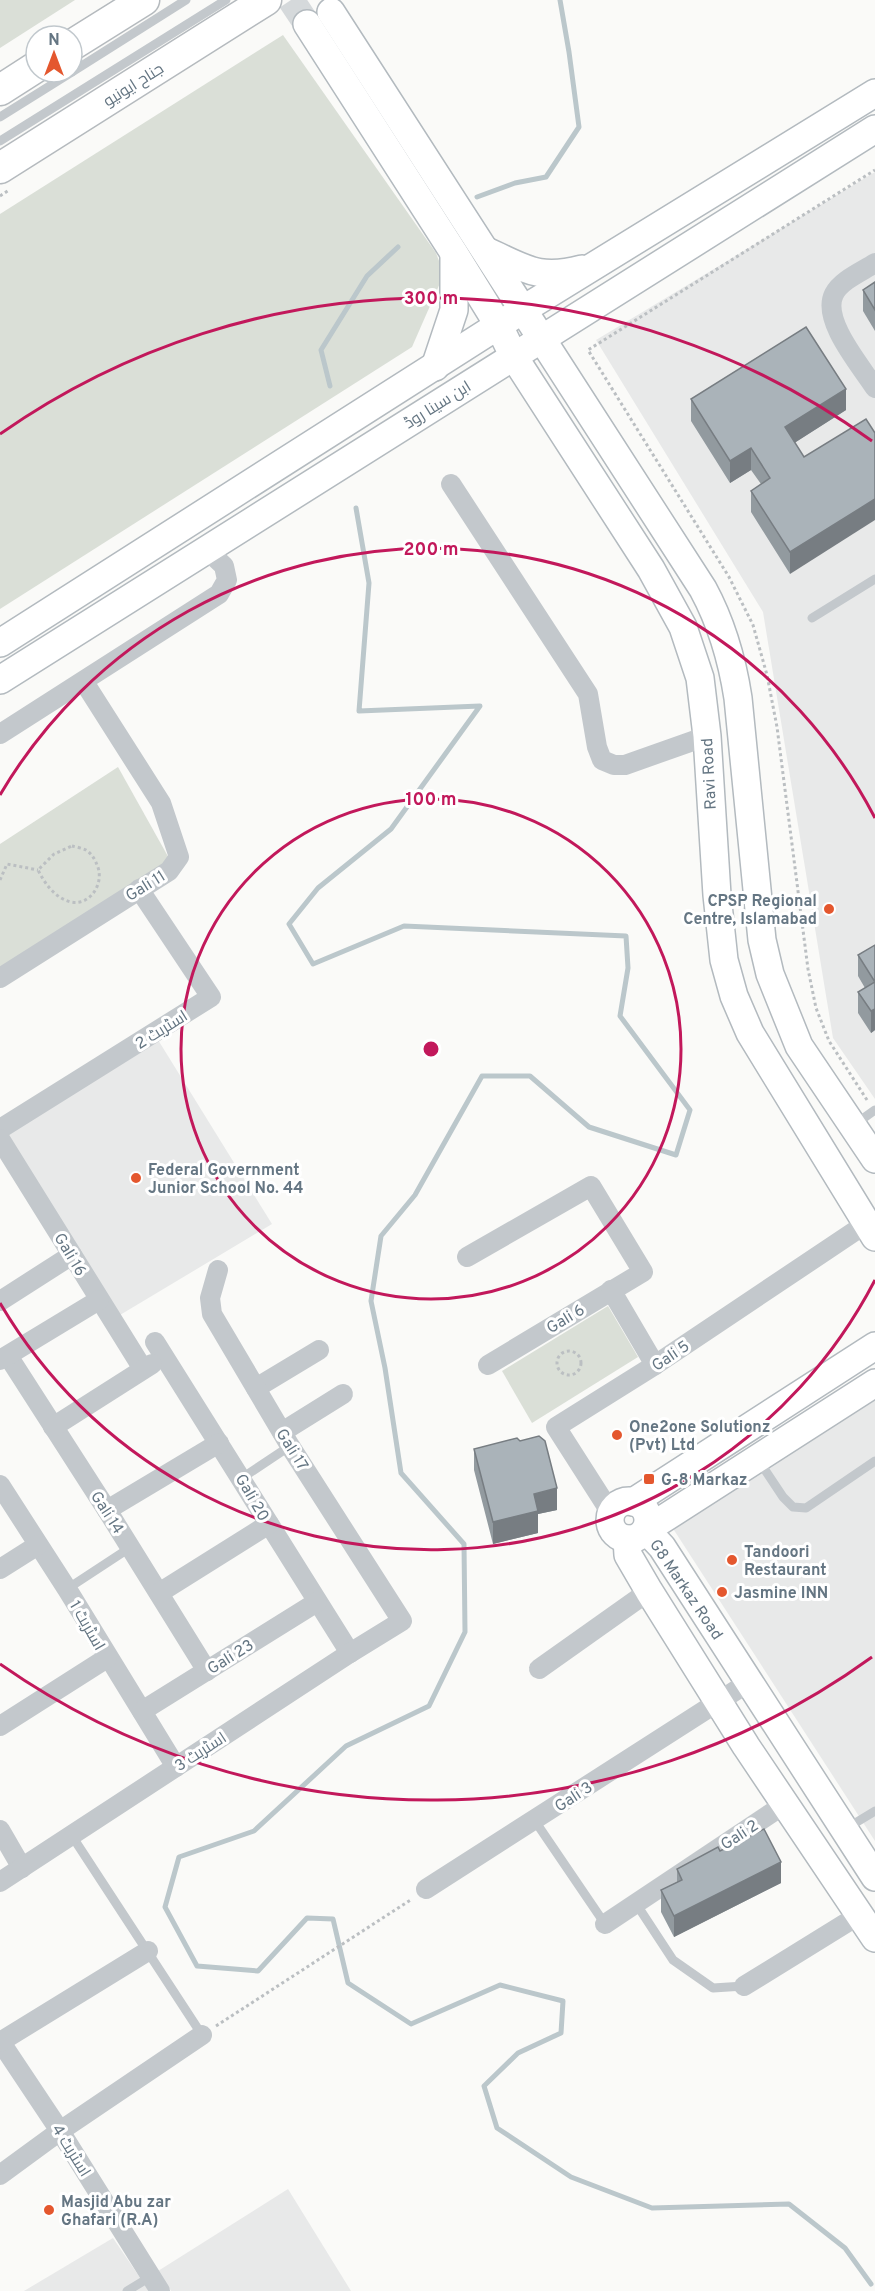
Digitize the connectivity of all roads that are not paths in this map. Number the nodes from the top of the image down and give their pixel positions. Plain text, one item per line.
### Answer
1 (144, 0) edge
2 (186, 0) edge
3 (225, 0) edge
4 (266, 0) edge
5 (331, 12) tunnel mouth
6 (307, 24) tunnel mouth
7 (84, 38) edge
8 (84, 64) edge
9 (24, 75) edge
10 (53, 84) edge
11 (0, 90) edge
12 (875, 93) edge
13 (0, 117) edge
14 (875, 129) edge
15 (0, 141) edge
16 (0, 168) edge
17 (486, 251) junction
18 (454, 253) junction
19 (875, 263) edge
20 (596, 264) junction
21 (524, 309) junction
22 (499, 326) junction
23 (541, 339) junction
24 (514, 357) junction
25 (435, 367) junction
26 (875, 388) edge
27 (451, 484) dead end
28 (207, 550) junction
29 (875, 579) edge
30 (812, 618) dead end
31 (0, 643) edge
32 (0, 680) edge
33 (84, 682) junction
34 (0, 734) edge
35 (706, 736) junction
36 (139, 889) junction
37 (0, 978) edge
38 (875, 1110) edge
39 (852, 1126) junction
40 (0, 1129) edge
41 (0, 1138) edge
42 (875, 1160) edge
43 (871, 1230) edge
44 (72, 1255) junction
45 (467, 1257) dead end
46 (218, 1270) dead end
47 (611, 1290) junction
48 (99, 1300) junction
49 (0, 1301) edge
50 (875, 1346) edge
51 (319, 1350) dead end
52 (4, 1358) edge
53 (488, 1365) dead end
54 (655, 1365) junction
55 (143, 1369) junction
56 (875, 1383) edge
57 (256, 1388) junction
58 (343, 1394) dead end
59 (53, 1427) junction
60 (286, 1439) junction
61 (219, 1443) junction
62 (757, 1459) junction
63 (875, 1461) edge
64 (242, 1478) junction
65 (0, 1485) edge
66 (622, 1507) junction
67 (107, 1510) junction
68 (268, 1524) junction
69 (637, 1535) junction
70 (38, 1545) junction
71 (131, 1547) junction
72 (0, 1569) edge
73 (67, 1589) junction
74 (649, 1591) junction
75 (159, 1593) junction
76 (317, 1602) junction
77 (402, 1621) joint
78 (350, 1653) junction
79 (107, 1658) junction
80 (539, 1669) dead end
81 (207, 1671) junction
82 (749, 1682) junction
83 (718, 1701) junction
84 (142, 1711) junction
85 (0, 1726) edge
86 (176, 1767) junction
87 (824, 1796) junction
88 (789, 1810) junction
89 (875, 1811) edge
90 (535, 1821) junction
91 (0, 1830) edge
92 (845, 1830) junction
93 (72, 1836) junction
94 (22, 1868) junction
95 (875, 1877) edge
96 (0, 1882) edge
97 (426, 1889) road end
98 (635, 1902) junction
99 (859, 1915) junction
100 (605, 1924) joint
101 (875, 1938) edge
102 (148, 1951) junction
103 (744, 1986) joint
104 (202, 2035) joint
105 (0, 2042) edge
106 (60, 2130) junction
107 (0, 2175) edge
108 (155, 2284) edge
109 (127, 2291) edge

1 - 7 main road
2 - 8 lane
3 - 15 lane
4 - 16 main road, جناح ایونیو
5 - 17 street
6 - 18 street, Ravi Road
9 - 11 main road
10 - 13 lane
12 - 20 street, ابن سینا روڈ
14 - 23 street, ابن سینا روڈ
17 - 20 street
17 - 21 street
18 - 22 street, Ravi Road
18 - 25 street
19 - 26 street
20 - 21 street, ابن سینا روڈ
21 - 22 street, ابن سینا روڈ
21 - 23 street
22 - 24 street, Ravi Road
22 - 25 street, ابن سینا روڈ
23 - 24 street, ابن سینا روڈ
23 - 39 street
24 - 28 street, ابن سینا روڈ
24 - 35 street, Ravi Road
25 - 31 street, ابن سینا روڈ
27 - 35 street
28 - 32 street, ابن سینا روڈ
28 - 33 street
29 - 30 lane
33 - 34 street
33 - 36 street, Gali 11
35 - 43 street, Ravi Road
36 - 37 street, Gali 11
36 - 40 street, اسٹریٹ 2
38 - 39 lane
39 - 42 street
41 - 44 street, Gali 16
43 - 54 street, Gali 5
44 - 48 street, Gali 16
44 - 49 street
45 - 47 street, Gali 6
46 - 57 street, Gali 17
47 - 53 street, Gali 6
47 - 54 street
48 - 52 street
48 - 55 street, Gali 16
50 - 66 street
51 - 57 street
52 - 59 street, Gali 14
54 - 66 street, Gali 5
55 - 59 street
55 - 61 street, Gali 20
56 - 62 street, G8 Markaz Road
57 - 60 street, Gali 17
58 - 60 street
59 - 67 street, Gali 14
60 - 64 lane
60 - 77 street, Gali 17
61 - 64 street, Gali 20
61 - 67 street
62 - 63 lane
62 - 69 street, G8 Markaz Road
64 - 68 street, Gali 20
65 - 70 street, اسٹریٹ 1
66 - 69 street
67 - 71 street, Gali 14
68 - 75 street
68 - 76 street, Gali 20
69 - 74 street, G8 Markaz Road
69 - 82 street, G8 Markaz Road
70 - 72 street
70 - 73 street, اسٹریٹ 1
71 - 73 lane
71 - 75 street, Gali 14
73 - 79 street, اسٹریٹ 1
74 - 80 street
74 - 83 street, G8 Markaz Road
75 - 81 street, Gali 14
76 - 78 street, Gali 20
76 - 81 street, Gali 23
77 - 78 street, اسٹریٹ 3
78 - 86 street, اسٹریٹ 3
79 - 84 street, اسٹریٹ 1
79 - 85 street
81 - 84 street, Gali 23
82 - 83 street, Gali 3
82 - 87 street, G8 Markaz Road
83 - 88 street, G8 Markaz Road
83 - 90 street, Gali 3
84 - 86 street, اسٹریٹ 1
86 - 93 street, اسٹریٹ 3
87 - 88 street
87 - 92 street, G8 Markaz Road
88 - 98 street, Gali 2
88 - 99 street, G8 Markaz Road
89 - 92 lane
90 - 97 street, Gali 3
90 - 100 lane
91 - 94 street
92 - 95 street, G8 Markaz Road
93 - 94 street, اسٹریٹ 3
93 - 102 lane
94 - 96 street, اسٹریٹ 3
98 - 100 street, Gali 2
98 - 103 lane
99 - 101 street, G8 Markaz Road
99 - 103 street
102 - 104 lane
102 - 105 street
104 - 106 street
105 - 106 street, اسٹریٹ 4
106 - 107 street
106 - 108 street, اسٹریٹ 4
108 - 109 lane

